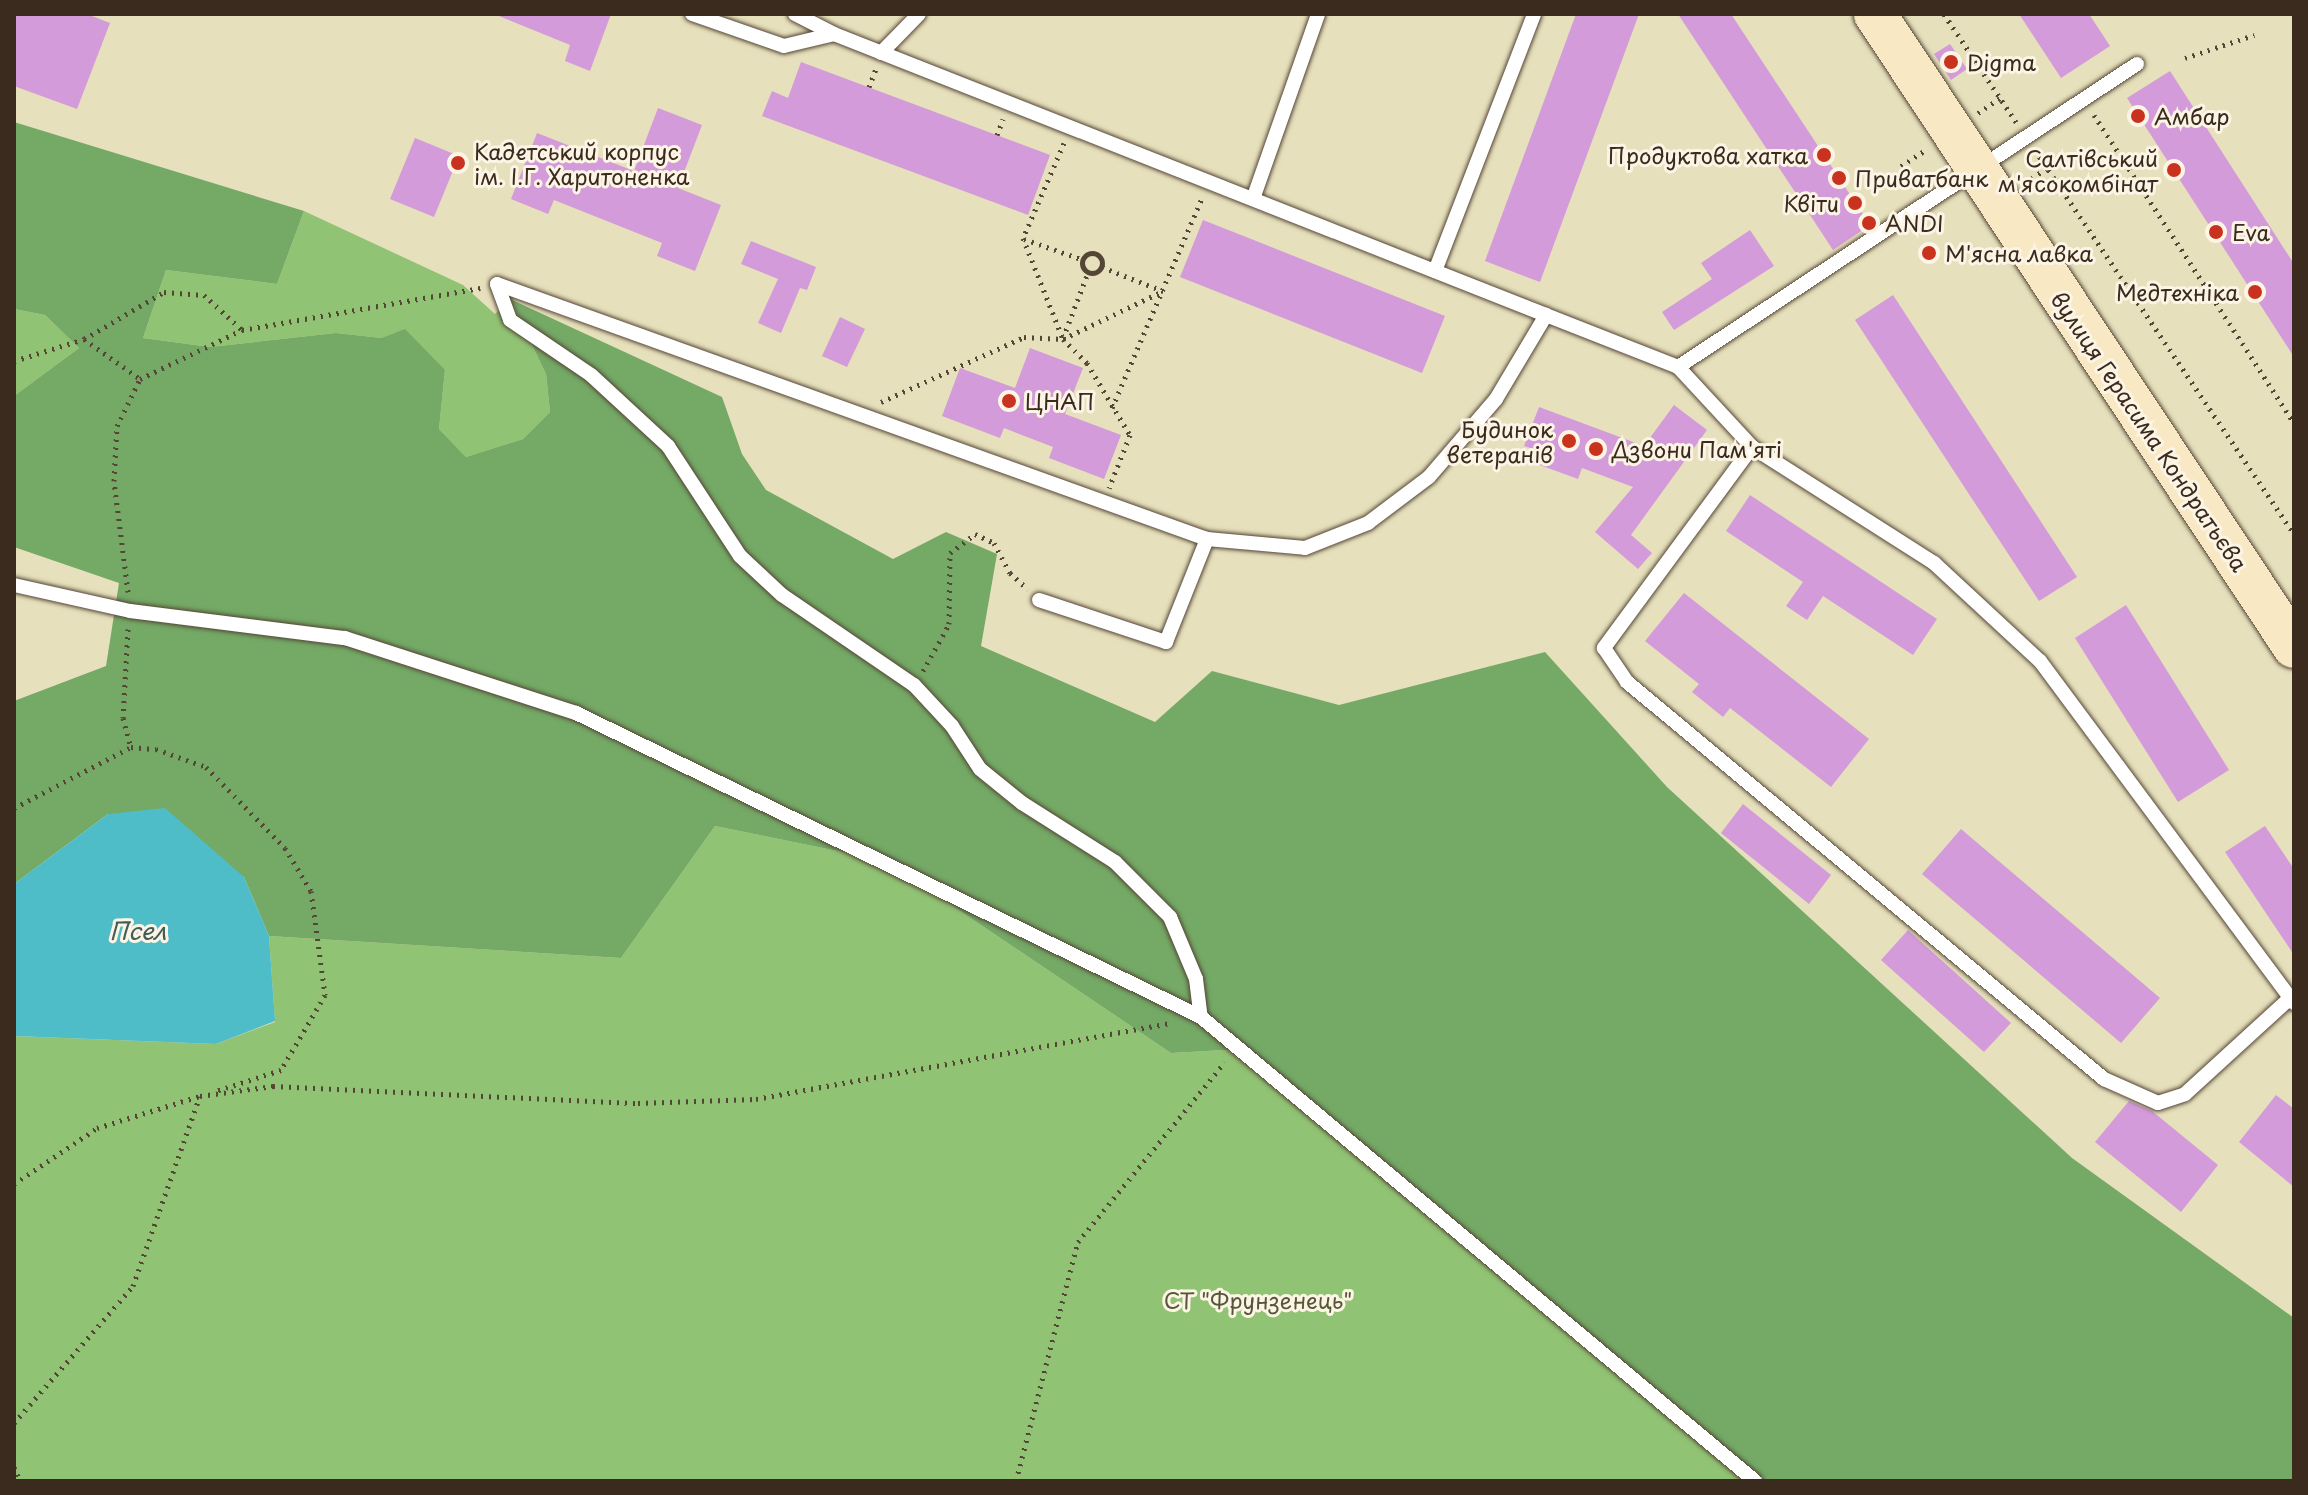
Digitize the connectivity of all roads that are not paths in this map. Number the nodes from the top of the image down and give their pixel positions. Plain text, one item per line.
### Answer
1 (692, 14) edge
2 (795, 14) edge
3 (919, 14) edge
4 (1318, 14) edge
5 (1534, 14) edge
6 (1875, 14) edge
7 (834, 34) junction
8 (881, 53) junction
9 (2137, 64) dead end
10 (1975, 171) junction
11 (1253, 199) junction
12 (1435, 271) junction
13 (1546, 315) junction
14 (1678, 367) junction
15 (1752, 447) junction
16 (1207, 539) junction
17 (14, 585) edge
18 (1039, 600) road end
19 (2294, 647) edge
20 (2292, 1000) edge
21 (1201, 1017) junction
22 (1755, 1481) edge

1 - 7 lane
2 - 7 lane
3 - 8 lane
4 - 11 lane
5 - 12 lane
6 - 10 main road, вулиця Герасима Кондратьєва
7 - 8 lane
8 - 11 lane
9 - 10 lane
10 - 14 lane
10 - 19 main road, вулиця Герасима Кондратьєва
11 - 12 lane
12 - 13 lane
13 - 14 lane
13 - 16 lane
14 - 15 lane
15 - 20 lane
15 - 20 lane
16 - 18 lane
16 - 21 lane
17 - 21 lane
21 - 22 lane

